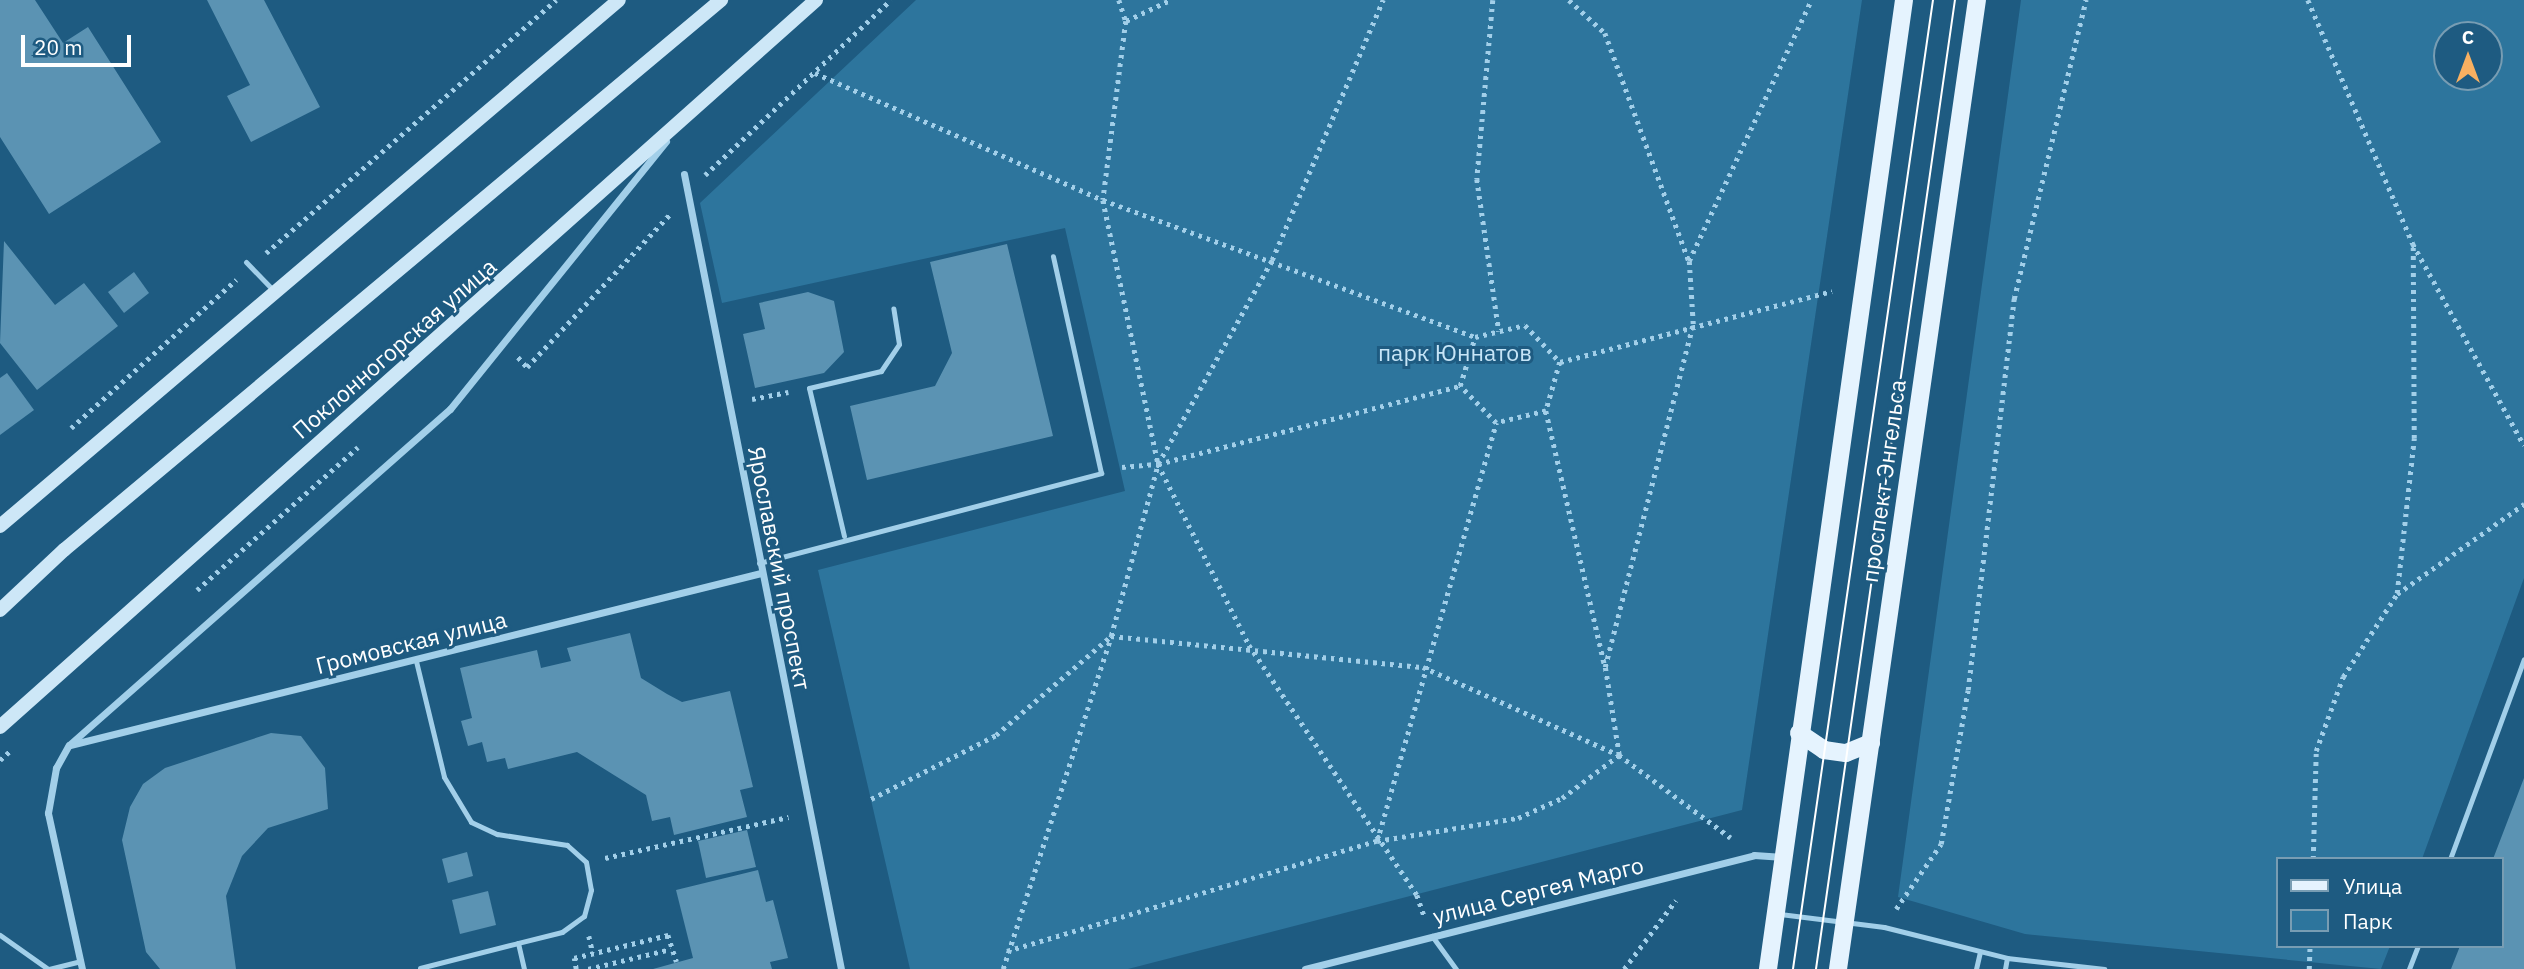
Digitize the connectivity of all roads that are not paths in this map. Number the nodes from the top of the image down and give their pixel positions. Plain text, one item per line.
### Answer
1 (620, 0) edge
2 (721, 0) edge
3 (816, 0) edge
4 (1904, 0) edge
5 (1977, 0) edge
6 (673, 132) junction
7 (684, 174) dead end
8 (1053, 256) dead end
9 (248, 265) road end
10 (275, 292) junction
11 (893, 308) dead end
12 (0, 526) edge
13 (844, 536) junction
14 (760, 564) junction
15 (761, 573) junction
16 (0, 610) edge
17 (2524, 659) edge
18 (416, 661) junction
19 (0, 727) edge
20 (1799, 733) junction
21 (1871, 743) junction
22 (69, 745) junction
23 (1781, 857) junction
24 (2451, 857) edge
25 (1775, 914) junction
26 (1845, 921) junction
27 (0, 935) edge
28 (1432, 936) junction
29 (518, 943) junction
30 (2416, 948) edge
31 (1980, 952) junction
32 (2007, 958) junction
33 (81, 965) edge
34 (48, 969) edge
35 (419, 969) edge
36 (524, 969) edge
37 (841, 969) edge
38 (1305, 969) edge
39 (1455, 969) edge
40 (1768, 969) edge
41 (1838, 969) edge
42 (1976, 969) edge
43 (2005, 969) edge
44 (2104, 969) edge
45 (2409, 969) edge

1 - 10 main road
2 - 16 main road
3 - 6 main road, Поклонногорская улица
4 - 20 main road, проспект Энгельса
5 - 21 main road, проспект Энгельса
6 - 19 main road, Поклонногорская улица
6 - 22 street
7 - 14 street, Ярославский проспект
8 - 13 lane
9 - 10 lane
10 - 12 main road
11 - 13 lane
13 - 14 lane
14 - 15 street, Ярославский проспект
15 - 18 street, Громовская улица
15 - 37 street, Ярославский проспект
17 - 24 lane
18 - 22 street, Громовская улица
18 - 29 lane
20 - 21 main road
20 - 23 main road, проспект Энгельса
21 - 26 main road, проспект Энгельса
22 - 33 street
23 - 25 main road, проспект Энгельса
23 - 28 street, улица Сергея Марго
25 - 26 lane
25 - 40 main road, проспект Энгельса
26 - 31 lane
26 - 41 main road, проспект Энгельса
27 - 34 lane
28 - 38 street, улица Сергея Марго
28 - 39 lane
29 - 35 lane
29 - 36 lane
30 - 45 lane
31 - 32 lane
31 - 42 lane
32 - 43 lane
32 - 44 lane
33 - 34 lane

